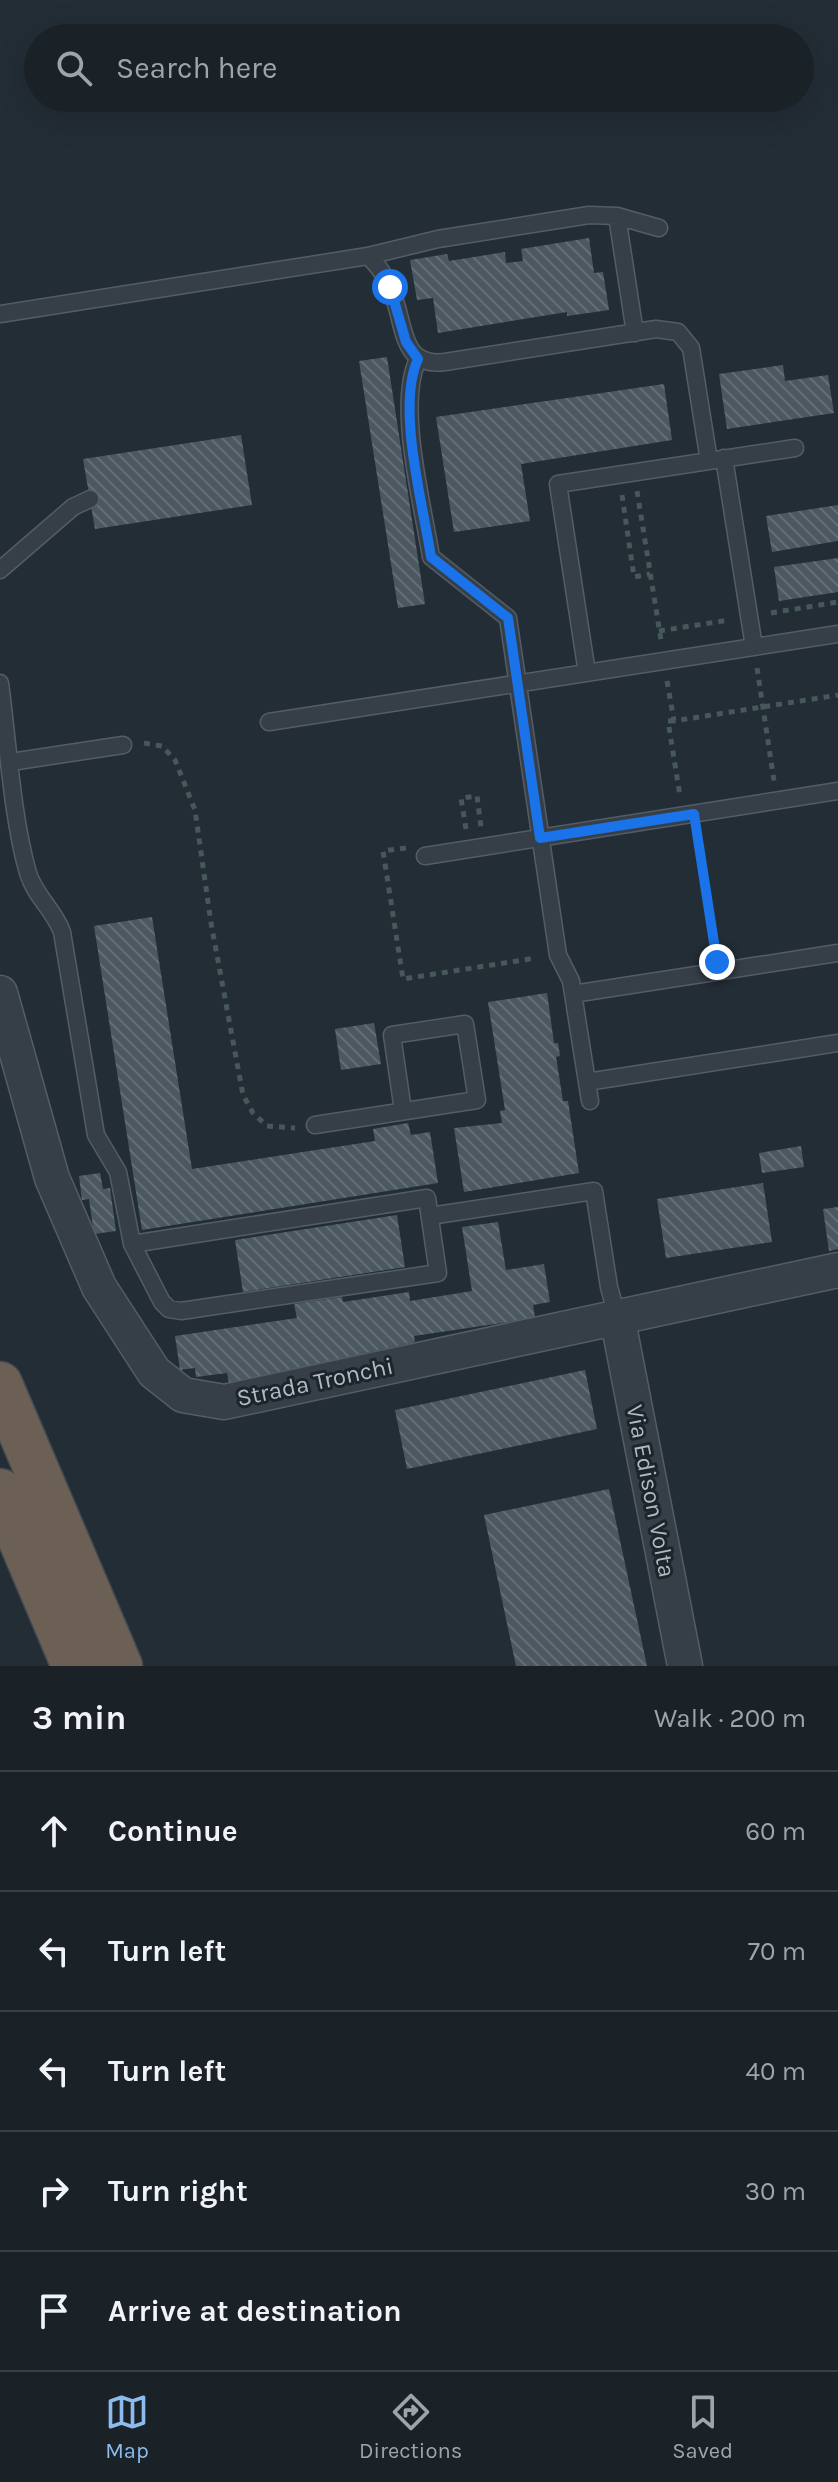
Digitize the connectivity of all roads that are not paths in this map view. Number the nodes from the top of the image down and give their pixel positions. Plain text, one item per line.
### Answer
1 (617, 216) junction
2 (659, 228) dead end
3 (368, 256) junction
4 (0, 314) edge
5 (635, 333) junction
6 (418, 359) junction
7 (795, 448) dead end
8 (717, 460) junction
9 (90, 499) dead end
10 (0, 570) edge
11 (838, 634) edge
12 (754, 647) junction
13 (587, 673) junction
14 (0, 683) edge
15 (518, 684) junction
16 (269, 722) dead end
17 (123, 745) road end
18 (11, 762) junction
19 (838, 791) edge
20 (540, 838) junction
21 (418, 851) road end
22 (838, 953) edge
23 (0, 993) edge
24 (573, 994) junction
25 (838, 1043) edge
26 (587, 1082) junction
27 (590, 1101) dead end
28 (403, 1111) junction
29 (315, 1125) road end
30 (430, 1216) junction
31 (132, 1244) junction
32 (838, 1270) edge
33 (617, 1316) junction
34 (0, 1384) edge
35 (0, 1491) edge
36 (0, 1569) edge
37 (57, 1666) edge
38 (74, 1666) edge
39 (120, 1666) edge
40 (685, 1666) edge

1 - 2 lane
1 - 3 lane
1 - 5 lane
3 - 4 lane
3 - 6 lane
5 - 6 lane
5 - 8 lane
6 - 15 lane
7 - 8 lane
8 - 12 lane
8 - 13 lane
9 - 10 lane
11 - 12 lane
12 - 13 lane
13 - 15 lane
14 - 18 lane
15 - 16 lane
15 - 20 lane
17 - 18 lane
18 - 31 lane
19 - 20 lane
20 - 21 lane
20 - 24 lane
22 - 24 lane
23 - 33 street, Strada Tronchi
24 - 26 lane
25 - 26 lane
26 - 27 lane
28 - 28 lane
28 - 29 lane
30 - 31 lane
30 - 31 lane
30 - 33 lane
32 - 33 street, Strada Tronchi
33 - 40 street, Via Edison Volta
34 - 39 highway
35 - 38 highway
36 - 37 highway

